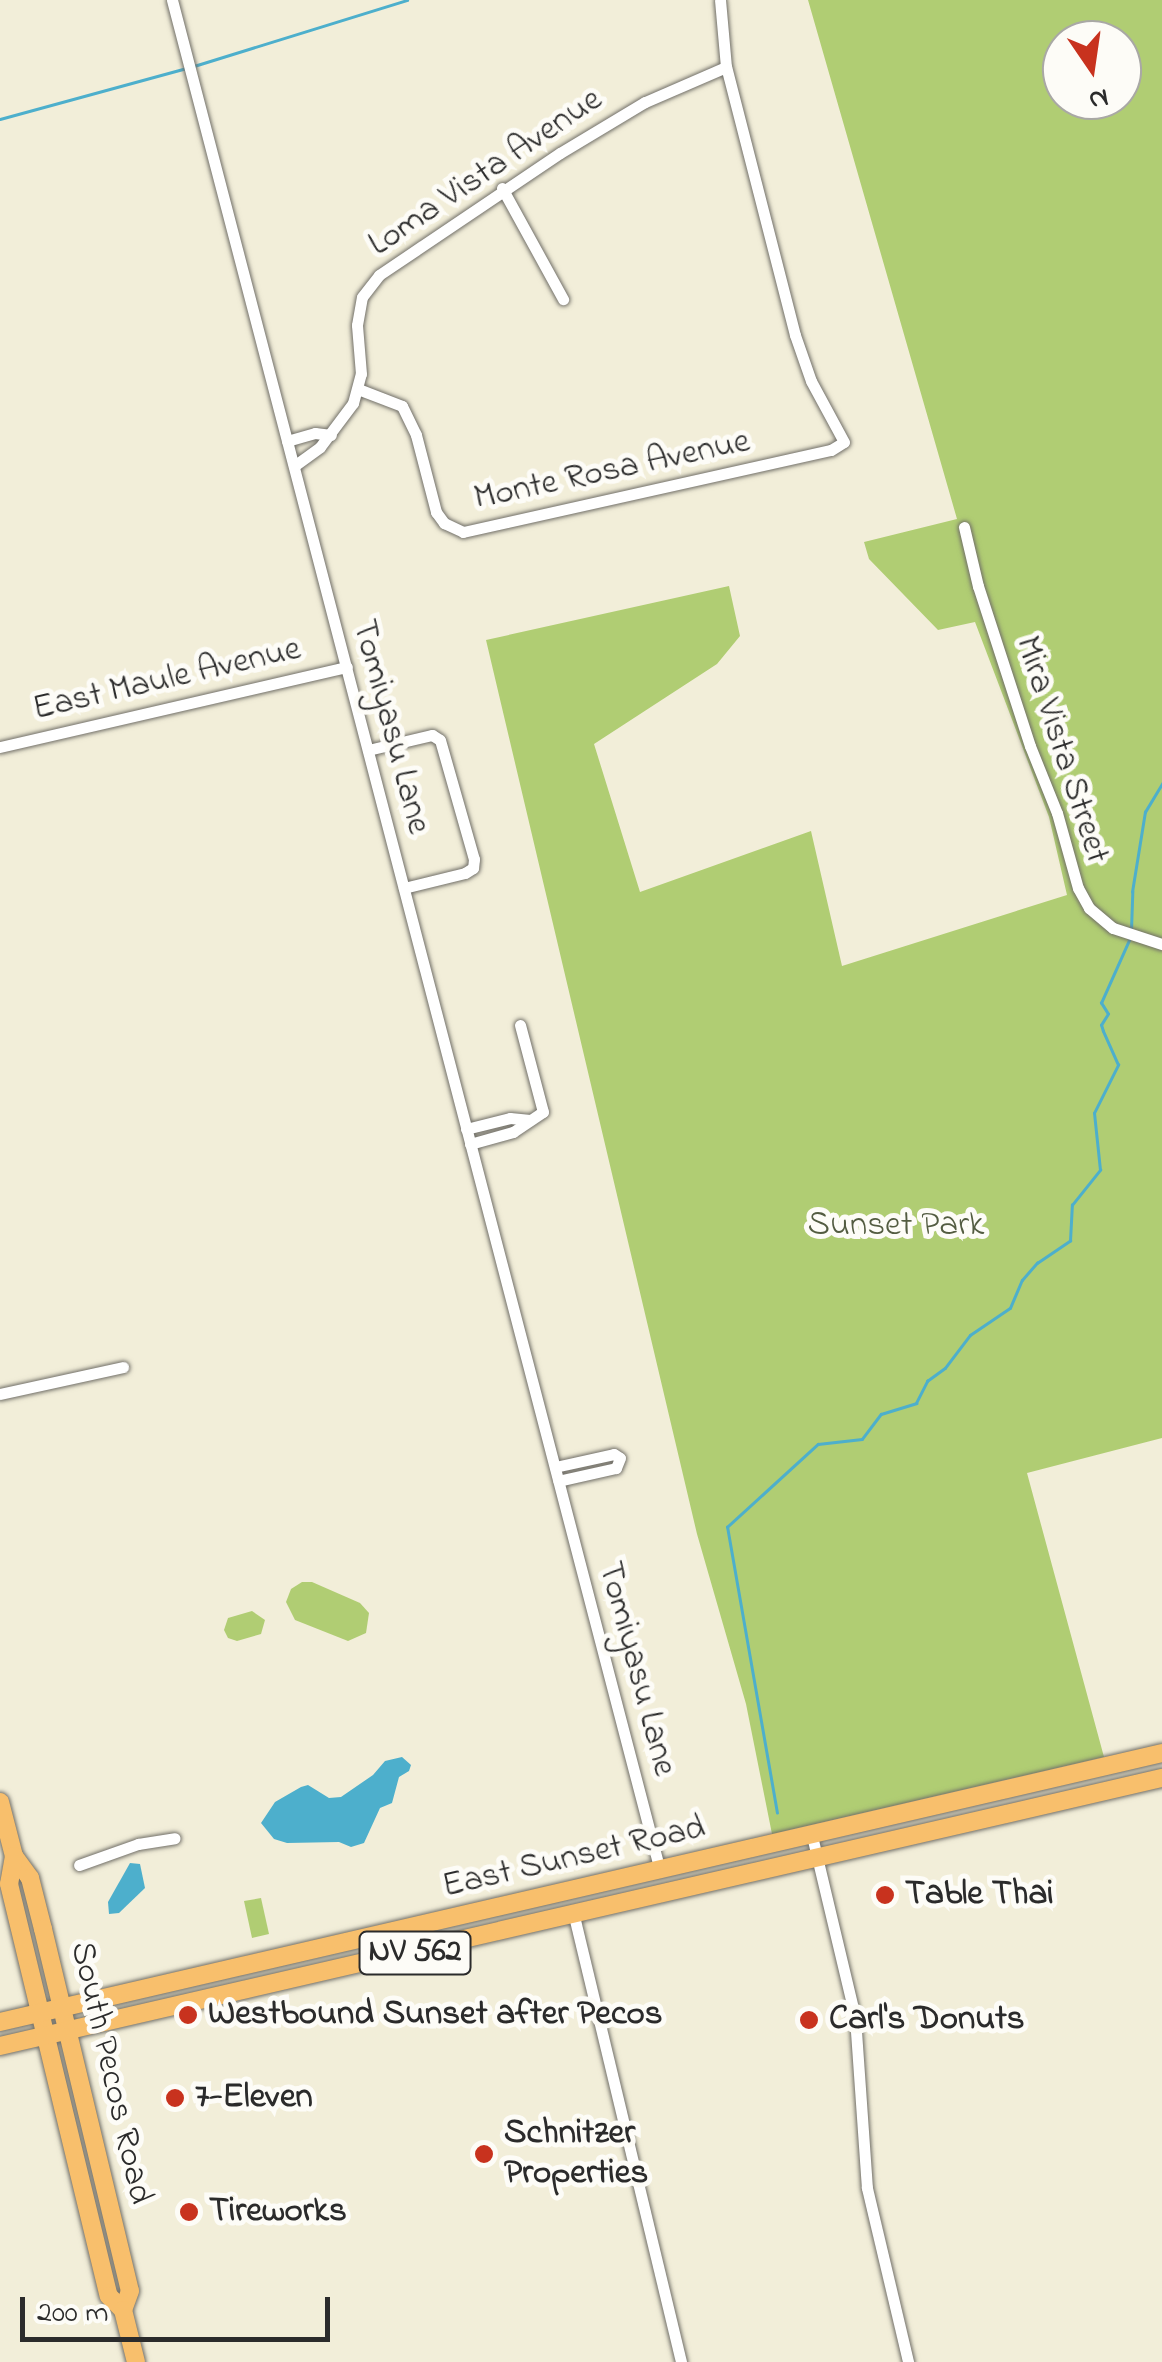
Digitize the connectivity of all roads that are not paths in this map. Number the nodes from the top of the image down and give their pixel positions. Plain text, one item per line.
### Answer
1 (172, 0) edge
2 (720, 0) edge
3 (726, 66) junction
4 (502, 188) junction
5 (563, 299) dead end
6 (358, 389) junction
7 (331, 435) junction
8 (288, 441) junction
9 (294, 466) junction
10 (964, 527) dead end
11 (346, 668) junction
12 (0, 747) edge
13 (368, 750) junction
14 (404, 888) junction
15 (1162, 944) edge
16 (520, 1025) dead end
17 (530, 1120) junction
18 (466, 1128) junction
19 (470, 1144) junction
20 (123, 1367) dead end
21 (0, 1394) edge
22 (555, 1467) junction
23 (558, 1481) junction
24 (1162, 1754) edge
25 (1162, 1778) edge
26 (1042, 1781) junction
27 (0, 1802) edge
28 (1048, 1805) junction
29 (812, 1836) junction
30 (175, 1838) dead end
31 (818, 1859) junction
32 (79, 1865) dead end
33 (660, 1871) junction
34 (568, 1892) junction
35 (574, 1916) junction
36 (418, 1928) junction
37 (423, 1951) junction
38 (298, 1979) junction
39 (52, 2013) junction
40 (0, 2022) edge
41 (67, 2032) junction
42 (48, 2037) junction
43 (0, 2046) edge
44 (122, 2310) junction
45 (136, 2362) edge
46 (681, 2362) edge
47 (908, 2362) edge

1 - 8 street, Tomiyasu Lane
2 - 3 street
3 - 4 street, Loma Vista Avenue
3 - 6 street, Monte Rosa Avenue
4 - 5 street
4 - 6 street, Loma Vista Avenue
6 - 7 street, Loma Vista Avenue
7 - 8 street
7 - 9 street, Loma Vista Avenue
8 - 9 street, Tomiyasu Lane
9 - 11 street, Tomiyasu Lane
10 - 15 street, Mira Vista Street
11 - 12 street, East Maule Avenue
11 - 13 street, Tomiyasu Lane
13 - 14 street, Tomiyasu Lane
13 - 14 street
14 - 18 street, Tomiyasu Lane
16 - 17 street
17 - 18 street
17 - 19 street
18 - 19 street, Tomiyasu Lane
19 - 22 street, Tomiyasu Lane
20 - 21 street
22 - 23 street, Tomiyasu Lane
22 - 23 street
23 - 33 street, Tomiyasu Lane
24 - 26 main road, East Sunset Road / NV 562
25 - 28 main road, East Sunset Road / NV 562
26 - 28 main road
26 - 29 main road, East Sunset Road / NV 562
27 - 39 main road, South Pecos Road
28 - 31 main road, East Sunset Road / NV 562
29 - 31 street
29 - 33 main road, East Sunset Road / NV 562
30 - 32 street
31 - 35 main road, East Sunset Road / NV 562
31 - 47 street
33 - 34 main road, East Sunset Road / NV 562
33 - 35 main road
34 - 36 main road, East Sunset Road / NV 562
34 - 37 main road
35 - 37 main road, East Sunset Road / NV 562
35 - 46 street
36 - 38 main road
36 - 39 main road, East Sunset Road / NV 562
37 - 38 main road, East Sunset Road / NV 562
38 - 41 main road, East Sunset Road / NV 562
39 - 40 main road, East Sunset Road / NV 562
39 - 41 main road, South Pecos Road
39 - 42 main road, South Pecos Road
41 - 42 main road, East Sunset Road / NV 562
41 - 44 main road, South Pecos Road
42 - 43 main road, East Sunset Road / NV 562
42 - 44 main road, South Pecos Road
44 - 45 main road, South Pecos Road

